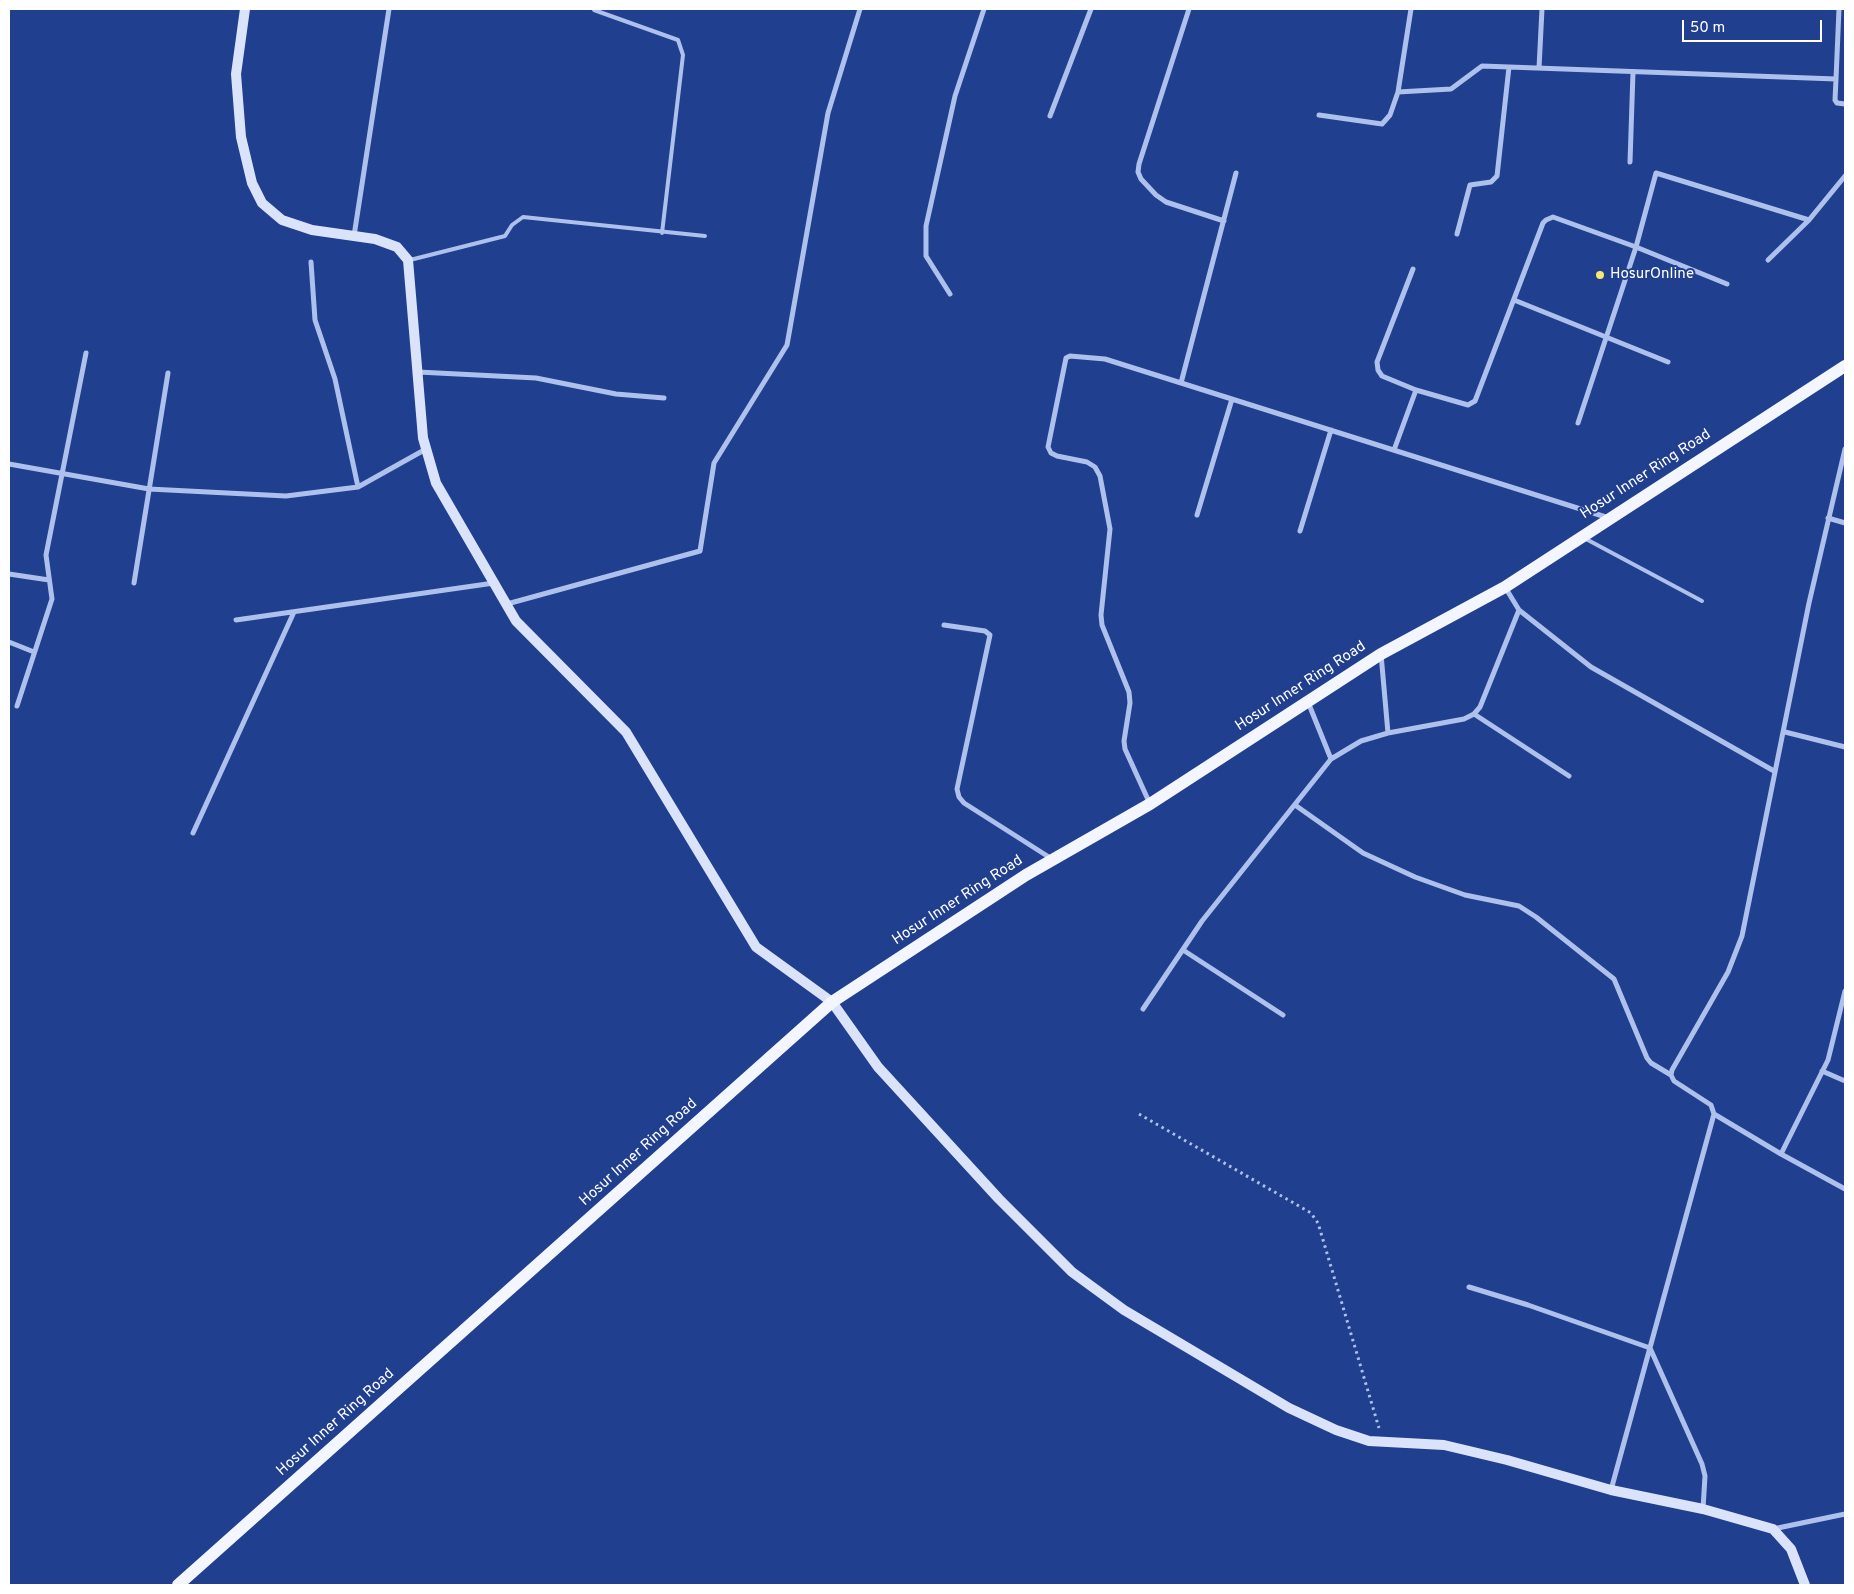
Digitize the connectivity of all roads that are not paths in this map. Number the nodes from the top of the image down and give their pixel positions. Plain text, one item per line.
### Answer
1 (245, 9) edge
2 (389, 9) edge
3 (860, 9) edge
4 (984, 9) edge
5 (1091, 9) edge
6 (1189, 9) edge
7 (1411, 9) edge
8 (1542, 9) edge
9 (1839, 9) edge
10 (594, 10) dead end
11 (1509, 67) junction
12 (1539, 68) junction
13 (1633, 72) junction
14 (1836, 79) junction
15 (1398, 92) junction
16 (1845, 104) edge
17 (1319, 115) dead end
18 (1050, 116) dead end
19 (1630, 162) dead end
20 (1236, 173) dead end
21 (1845, 176) edge
22 (1809, 220) junction
23 (1224, 221) junction
24 (662, 233) junction
25 (1457, 234) dead end
26 (354, 236) junction
27 (705, 236) dead end
28 (1636, 247) junction
29 (408, 260) junction
30 (1768, 260) dead end
31 (310, 262) dead end
32 (1413, 269) dead end
33 (1727, 284) dead end
34 (950, 294) dead end
35 (1514, 300) junction
36 (1607, 337) junction
37 (86, 353) dead end
38 (1668, 362) dead end
39 (1845, 366) edge
40 (417, 372) junction
41 (168, 374) dead end
42 (1181, 383) junction
43 (1416, 390) junction
44 (664, 398) dead end
45 (1232, 399) junction
46 (1578, 423) dead end
47 (1331, 430) junction
48 (426, 449) junction
49 (1845, 449) edge
50 (1394, 450) junction
51 (9, 464) edge
52 (62, 474) junction
53 (358, 487) junction
54 (149, 489) junction
55 (1197, 515) dead end
56 (1609, 518) junction
57 (1828, 518) junction
58 (1845, 523) edge
59 (1300, 530) dead end
60 (1581, 537) junction
61 (9, 574) edge
62 (49, 580) junction
63 (134, 582) dead end
64 (494, 584) junction
65 (1505, 587) junction
66 (1702, 601) dead end
67 (507, 604) junction
68 (1519, 610) junction
69 (294, 612) junction
70 (236, 620) dead end
71 (944, 625) dead end
72 (9, 642) edge
73 (34, 652) junction
74 (1381, 654) junction
75 (1308, 702) junction
76 (17, 706) dead end
77 (1474, 714) junction
78 (1785, 732) junction
79 (1388, 733) junction
80 (1845, 747) edge
81 (1331, 759) junction
82 (1774, 771) junction
83 (1569, 776) dead end
84 (1150, 804) junction
85 (1295, 805) junction
86 (193, 833) dead end
87 (1053, 859) junction
88 (1183, 950) junction
89 (1845, 991) edge
90 (832, 1002) junction
91 (1143, 1009) dead end
92 (1283, 1015) dead end
93 (1822, 1071) junction
94 (1671, 1075) junction
95 (1845, 1081) edge
96 (1714, 1114) junction
97 (1781, 1154) junction
98 (1845, 1189) edge
99 (1469, 1287) dead end
100 (1650, 1348) junction
101 (1610, 1490) junction
102 (1703, 1509) junction
103 (1845, 1514) edge
104 (1773, 1529) junction
105 (178, 1585) edge
106 (1805, 1585) edge

1 - 26 street
2 - 26 street
3 - 67 street
4 - 34 street
5 - 18 street
6 - 23 street
7 - 15 street
8 - 12 street
9 - 14 street
10 - 24 lane
11 - 12 street
11 - 15 street
11 - 25 street
12 - 13 street
13 - 14 street
13 - 19 street
14 - 16 street
15 - 17 street
20 - 23 street
21 - 22 street
22 - 28 street
22 - 30 street
23 - 42 street
24 - 27 lane
24 - 29 lane
26 - 29 street
28 - 33 street
28 - 35 street
28 - 36 street
29 - 40 street
31 - 53 street
32 - 43 street
35 - 36 street
35 - 43 street
36 - 38 street
36 - 46 street
37 - 52 street
39 - 56 main road, Hosur Inner Ring Road
40 - 44 street
40 - 48 street
41 - 54 street
42 - 45 street
42 - 84 street
43 - 50 street
45 - 47 street
45 - 55 street
47 - 50 street
47 - 59 street
48 - 53 street
48 - 64 street
49 - 57 street
50 - 56 street
51 - 52 street
52 - 54 street
52 - 62 street
53 - 54 street
54 - 63 street
56 - 60 main road, Hosur Inner Ring Road
57 - 58 street
57 - 78 street
60 - 65 main road, Hosur Inner Ring Road
60 - 66 lane
61 - 62 street
62 - 73 street
64 - 67 street
64 - 69 street
65 - 68 street
65 - 74 main road, Hosur Inner Ring Road
67 - 90 street
68 - 77 street
68 - 82 street
69 - 70 street
69 - 86 street
71 - 87 street
72 - 73 street
73 - 76 street
74 - 75 main road, Hosur Inner Ring Road
74 - 79 street
75 - 81 street
75 - 84 main road, Hosur Inner Ring Road
77 - 79 street
77 - 83 street
78 - 80 street
78 - 82 street
79 - 81 street
81 - 85 street
82 - 94 street
84 - 87 main road, Hosur Inner Ring Road
85 - 88 street
85 - 94 street
87 - 90 main road, Hosur Inner Ring Road
88 - 91 street
88 - 92 street
89 - 93 street
90 - 101 street
90 - 105 main road, Hosur Inner Ring Road
93 - 95 street
93 - 97 street
94 - 96 street
96 - 97 street
96 - 100 street
97 - 98 street
99 - 100 street
100 - 101 street
100 - 102 street
101 - 102 street
102 - 104 street
103 - 104 street
104 - 106 street

